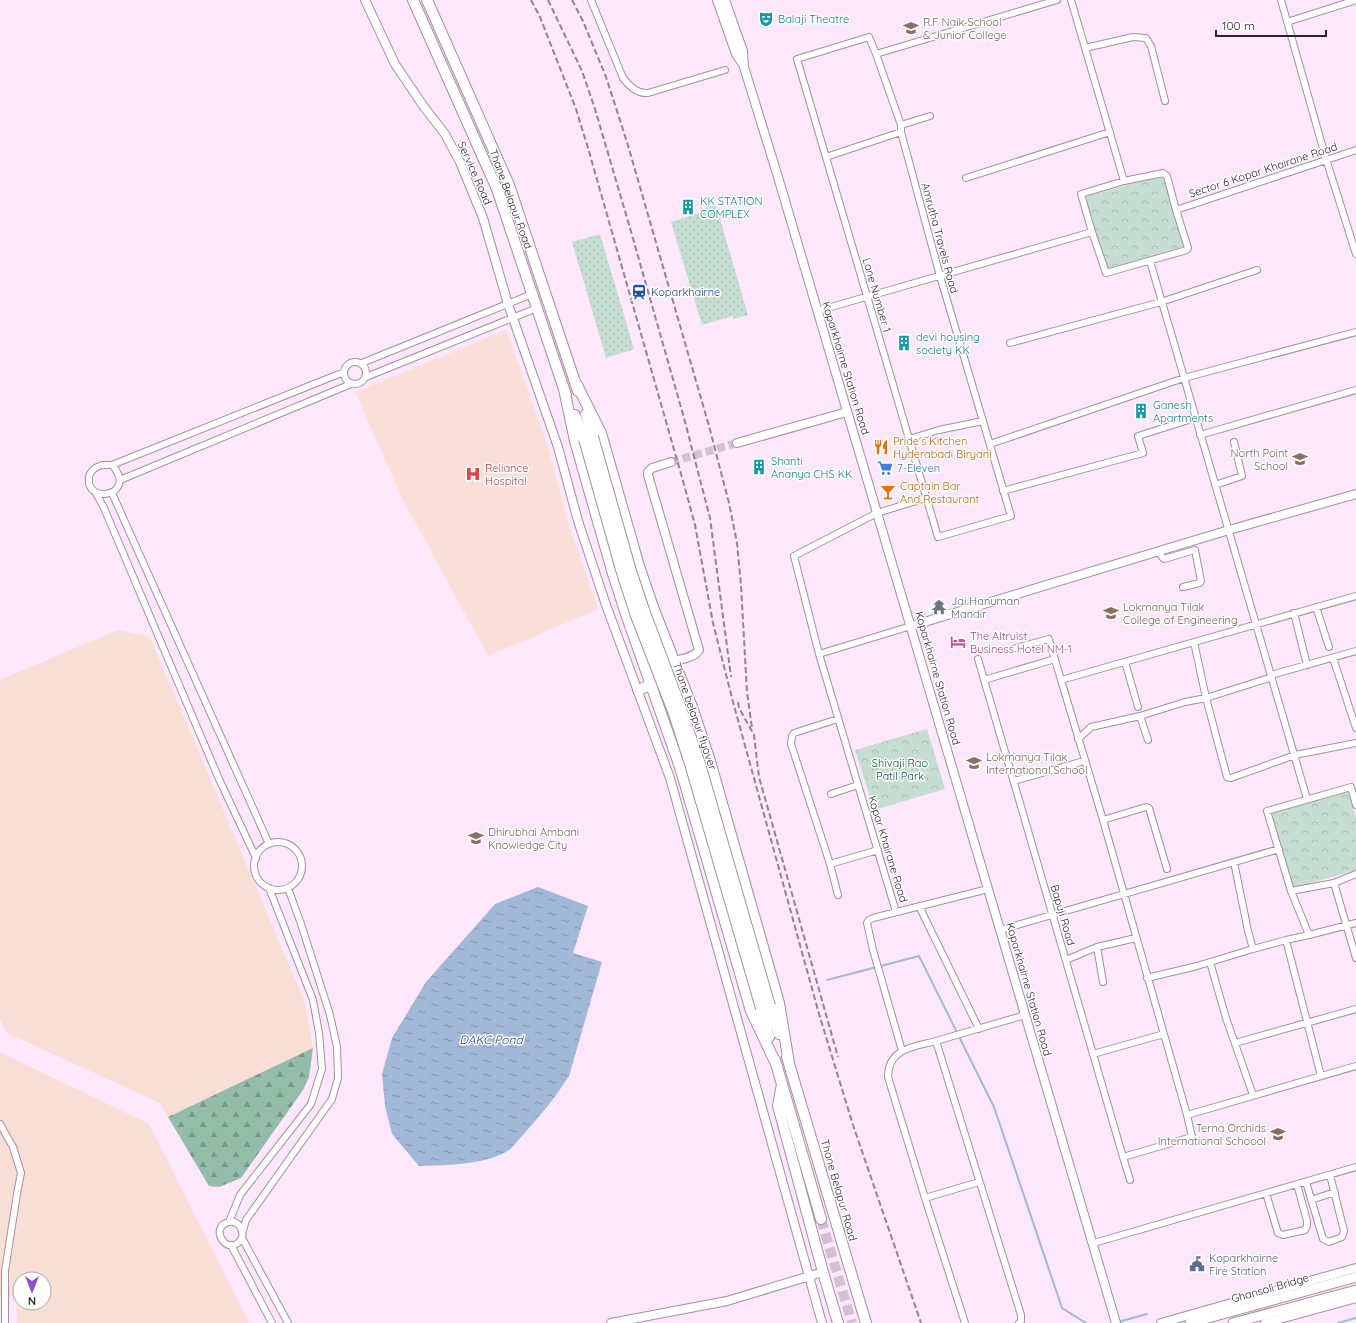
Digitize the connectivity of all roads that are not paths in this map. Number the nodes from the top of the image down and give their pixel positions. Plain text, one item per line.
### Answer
1 (365, 0) edge
2 (413, 0) edge
3 (427, 0) edge
4 (591, 0) edge
5 (1058, 0) edge
6 (1071, 0) edge
7 (1281, 0) edge
8 (1356, 0) edge
9 (724, 1) edge
10 (1288, 22) junction
11 (1085, 48) junction
12 (876, 54) junction
13 (797, 58) joint
14 (725, 70) dead end
15 (1164, 101) dead end
16 (930, 116) dead end
17 (901, 125) junction
18 (901, 132) junction
19 (1110, 132) junction
20 (1356, 150) edge
21 (826, 157) junction
22 (1326, 159) junction
23 (966, 178) dead end
24 (1124, 181) junction
25 (1176, 210) junction
26 (1092, 232) junction
27 (1356, 254) edge
28 (1150, 261) junction
29 (1257, 270) dead end
30 (940, 276) junction
31 (532, 294) junction
32 (867, 297) junction
33 (1161, 302) junction
34 (508, 304) junction
35 (537, 308) junction
36 (817, 312) junction
37 (513, 317) junction
38 (1356, 332) edge
39 (1010, 343) dead end
40 (362, 363) junction
41 (344, 372) junction
42 (366, 377) junction
43 (1184, 378) junction
44 (351, 384) junction
45 (577, 385) junction
46 (564, 389) junction
47 (1356, 390) edge
48 (848, 412) junction
49 (1196, 418) junction
50 (983, 421) junction
51 (1200, 435) junction
52 (588, 438) junction
53 (909, 439) junction
54 (1234, 442) dead end
55 (737, 443) tunnel mouth
56 (990, 444) junction
57 (671, 462) tunnel mouth
58 (112, 465) junction
59 (120, 480) junction
60 (1215, 485) junction
61 (1003, 491) junction
62 (96, 493) junction
63 (112, 493) junction
64 (1356, 494) edge
65 (926, 498) junction
66 (878, 513) junction
67 (1229, 530) junction
68 (938, 537) joint
69 (1192, 541) junction
70 (1195, 550) junction
71 (1160, 551) junction
72 (1183, 587) dead end
73 (1356, 596) edge
74 (1316, 607) junction
75 (1294, 613) junction
76 (1256, 624) junction
77 (911, 626) junction
78 (1194, 642) junction
79 (1329, 647) dead end
80 (1012, 649) dead end
81 (1356, 651) edge
82 (819, 654) junction
83 (1333, 658) junction
84 (978, 659) dead end
85 (1055, 659) junction
86 (674, 661) junction
87 (1125, 662) junction
88 (1307, 665) junction
89 (647, 672) junction
90 (678, 674) junction
91 (1271, 676) junction
92 (633, 677) junction
93 (984, 680) junction
94 (1061, 680) junction
95 (652, 684) junction
96 (638, 690) junction
97 (1206, 698) junction
98 (1138, 707) dead end
99 (1140, 716) junction
100 (838, 719) junction
101 (1356, 728) edge
102 (1078, 739) junction
103 (1148, 740) dead end
104 (1356, 743) edge
105 (1295, 754) junction
106 (1084, 761) junction
107 (1014, 781) junction
108 (858, 785) junction
109 (831, 794) dead end
110 (1307, 799) junction
111 (1356, 805) edge
112 (1103, 820) junction
113 (269, 844) junction
114 (1279, 849) junction
115 (878, 850) junction
116 (256, 858) junction
117 (1234, 862) junction
118 (830, 864) junction
119 (1167, 869) dead end
120 (1356, 874) edge
121 (1334, 883) junction
122 (269, 888) junction
123 (288, 888) junction
124 (988, 889) junction
125 (1291, 891) junction
126 (838, 894) dead end
127 (1123, 894) junction
128 (919, 906) junction
129 (896, 912) junction
130 (1053, 914) junction
131 (1356, 923) edge
132 (1346, 926) junction
133 (1000, 930) junction
134 (1309, 935) junction
135 (1136, 938) junction
136 (1286, 940) junction
137 (1097, 947) junction
138 (1253, 949) junction
139 (1356, 958) edge
140 (1066, 960) junction
141 (1210, 962) junction
142 (1148, 978) junction
143 (1103, 982) dead end
144 (765, 1007) junction
145 (1356, 1009) edge
146 (1026, 1015) junction
147 (1308, 1023) junction
148 (979, 1029) junction
149 (1164, 1034) junction
150 (936, 1041) junction
151 (1235, 1043) junction
152 (902, 1051) junction
153 (1093, 1054) junction
154 (789, 1063) junction
155 (777, 1066) junction
156 (1356, 1066) edge
157 (1321, 1076) junction
158 (782, 1084) junction
159 (1253, 1096) junction
160 (1187, 1115) junction
161 (0, 1124) edge
162 (1123, 1156) junction
163 (1356, 1167) edge
164 (1330, 1175) junction
165 (1130, 1180) dead end
166 (979, 1182) junction
167 (1306, 1182) junction
168 (1297, 1184) junction
169 (1335, 1192) junction
170 (1266, 1193) junction
171 (925, 1198) junction
172 (1311, 1200) junction
173 (821, 1219) tunnel mouth
174 (229, 1222) junction
175 (242, 1231) junction
176 (242, 1238) junction
177 (1094, 1243) junction
178 (231, 1245) junction
179 (1356, 1268) edge
180 (822, 1272) junction
181 (809, 1276) junction
182 (1356, 1277) edge
183 (1356, 1290) edge
184 (858, 1298) junction
185 (1356, 1298) edge
186 (2, 1302) edge
187 (1116, 1321) edge
188 (1020, 1322) edge
189 (5, 1323) edge
190 (272, 1323) edge
191 (288, 1323) edge
192 (611, 1323) edge
193 (822, 1323) edge
194 (838, 1323) edge
195 (866, 1323) edge
196 (872, 1323) edge
197 (965, 1323) edge
198 (1160, 1323) edge
199 (1190, 1323) edge
200 (1233, 1323) edge
201 (1266, 1323) edge

1 - 34 street, Service Road
2 - 31 main road, Thane Belapur Road
3 - 45 main road, Thane Belapur Road
4 - 14 street
5 - 12 street
6 - 11 street
7 - 10 street
8 - 10 street
9 - 36 street, Koparkhairne Station Road
10 - 22 street
11 - 15 street
11 - 19 street
12 - 13 street, Amrutha Travels Road
12 - 17 street, Amrutha Travels Road
13 - 21 street, Lane Number 1
16 - 17 street
17 - 18 street, Amrutha Travels Road
18 - 21 street
18 - 30 street, Amrutha Travels Road
19 - 23 street
19 - 24 street
20 - 22 street, Sector 6 Kopar Khairane Road
21 - 32 street, Lane Number 1
22 - 25 street, Sector 6 Kopar Khairane Road
22 - 27 street
24 - 25 street
24 - 26 street
25 - 28 street
26 - 28 street
26 - 30 street
28 - 33 street
29 - 33 street
30 - 32 street
30 - 50 street, Amrutha Travels Road
31 - 34 street
31 - 35 main road, Thane Belapur Road
32 - 36 street
32 - 53 street, Lane Number 1
33 - 39 street
33 - 43 street
34 - 37 street, Service Road
34 - 40 street
35 - 37 street
35 - 46 main road, Thane Belapur Road
36 - 48 street, Koparkhairne Station Road
37 - 42 street
37 - 92 street, Service Road
38 - 43 street
40 - 41 street
40 - 42 street
41 - 44 street
41 - 58 street
42 - 44 street
43 - 49 street
43 - 56 street
44 - 59 street
45 - 52 main road
45 - 86 main road
46 - 52 main road
46 - 89 main road
47 - 51 street
48 - 55 street
48 - 66 street, Koparkhairne Station Road
49 - 51 street
49 - 61 street
50 - 53 street
50 - 56 street, Amrutha Travels Road
51 - 60 street
52 - 144 main road, Thane belapur flyover, bridge
53 - 65 street, Lane Number 1
54 - 60 street
56 - 61 street, Amrutha Travels Road
57 - 86 street
58 - 59 street
58 - 62 street
59 - 63 street
60 - 67 street
61 - 68 street, Amrutha Travels Road
62 - 63 street
62 - 116 street
63 - 113 street
64 - 67 street
65 - 66 street
65 - 68 street, Lane Number 1
66 - 77 street, Koparkhairne Station Road
66 - 82 street, Kopar Khairane Road
67 - 69 street
67 - 76 street
69 - 70 street
69 - 71 street
70 - 71 street
70 - 72 street
71 - 77 street
73 - 74 street
74 - 75 street
74 - 79 street
75 - 76 street
75 - 88 street
76 - 78 street
76 - 91 street
77 - 82 street
77 - 124 street, Koparkhairne Station Road
78 - 87 street
78 - 97 street
80 - 85 street
81 - 83 street
82 - 100 street, Kopar Khairane Road
83 - 88 street
83 - 101 street
84 - 93 street, Bapuji Road
85 - 93 street
85 - 94 street
86 - 89 street
86 - 90 main road
87 - 94 street
87 - 98 street
88 - 91 street
89 - 92 street
89 - 95 main road
90 - 95 main road
90 - 154 main road
91 - 97 street
91 - 105 street
92 - 96 street, Service Road
93 - 107 street, Bapuji Road
94 - 102 street
95 - 96 main road
95 - 155 main road
96 - 181 street, Service Road
97 - 99 street
97 - 105 street
99 - 102 street
99 - 103 street
100 - 108 street, Kopar Khairane Road
100 - 118 street
102 - 106 street
104 - 105 street
105 - 110 street
106 - 107 street
106 - 112 street
107 - 130 street, Bapuji Road
108 - 109 street
108 - 115 street, Kopar Khairane Road
110 - 111 street
110 - 114 street
112 - 119 street
112 - 127 street
113 - 116 street
113 - 123 street
114 - 117 street
114 - 125 street
115 - 118 street
115 - 129 street, Kopar Khairane Road
116 - 122 street
117 - 127 street
117 - 138 street
118 - 126 street
120 - 121 street
121 - 125 street
121 - 132 street
122 - 123 street
122 - 174 street
123 - 175 street
124 - 128 street
124 - 133 street, Koparkhairne Station Road
125 - 134 street
127 - 130 street
127 - 135 street
128 - 129 street
128 - 148 street
129 - 152 street
130 - 133 street
130 - 140 street, Bapuji Road
131 - 132 street
132 - 134 street
132 - 139 street
133 - 146 street, Koparkhairne Station Road
134 - 136 street
135 - 137 street
135 - 142 street
136 - 138 street
136 - 147 street
137 - 140 street
137 - 143 street
138 - 141 street
140 - 153 street, Bapuji Road
141 - 142 street
141 - 151 street
142 - 149 street
144 - 154 main road
144 - 155 main road
145 - 147 street
146 - 148 street
146 - 177 street, Koparkhairne Station Road
147 - 151 street
147 - 157 street
148 - 150 street
149 - 153 street
149 - 160 street
150 - 152 street
150 - 166 street
151 - 159 street
152 - 171 street
153 - 162 street, Bapuji Road
154 - 184 main road, Thane Belapur Road
155 - 158 main road
156 - 157 street
157 - 159 street
158 - 173 main road
158 - 180 main road
159 - 160 street
160 - 162 street
161 - 186 street
162 - 165 street, Bapuji Road
163 - 164 street
164 - 167 street
164 - 169 street
166 - 171 street
166 - 188 street
167 - 168 street
167 - 172 street
168 - 170 street
168 - 170 street
169 - 172 street
169 - 172 street
170 - 177 street
171 - 197 street
174 - 175 street
174 - 178 street
175 - 176 street
176 - 178 street
176 - 191 street
177 - 187 street, Koparkhairne Station Road
178 - 190 street
179 - 198 street
180 - 181 street
180 - 194 main road
181 - 192 street
181 - 193 street, Service Road
182 - 199 main road, Ghansoli Bridge
183 - 200 main road
184 - 195 main road, Thane Belapur Road
184 - 196 main road
185 - 201 street
186 - 189 street

